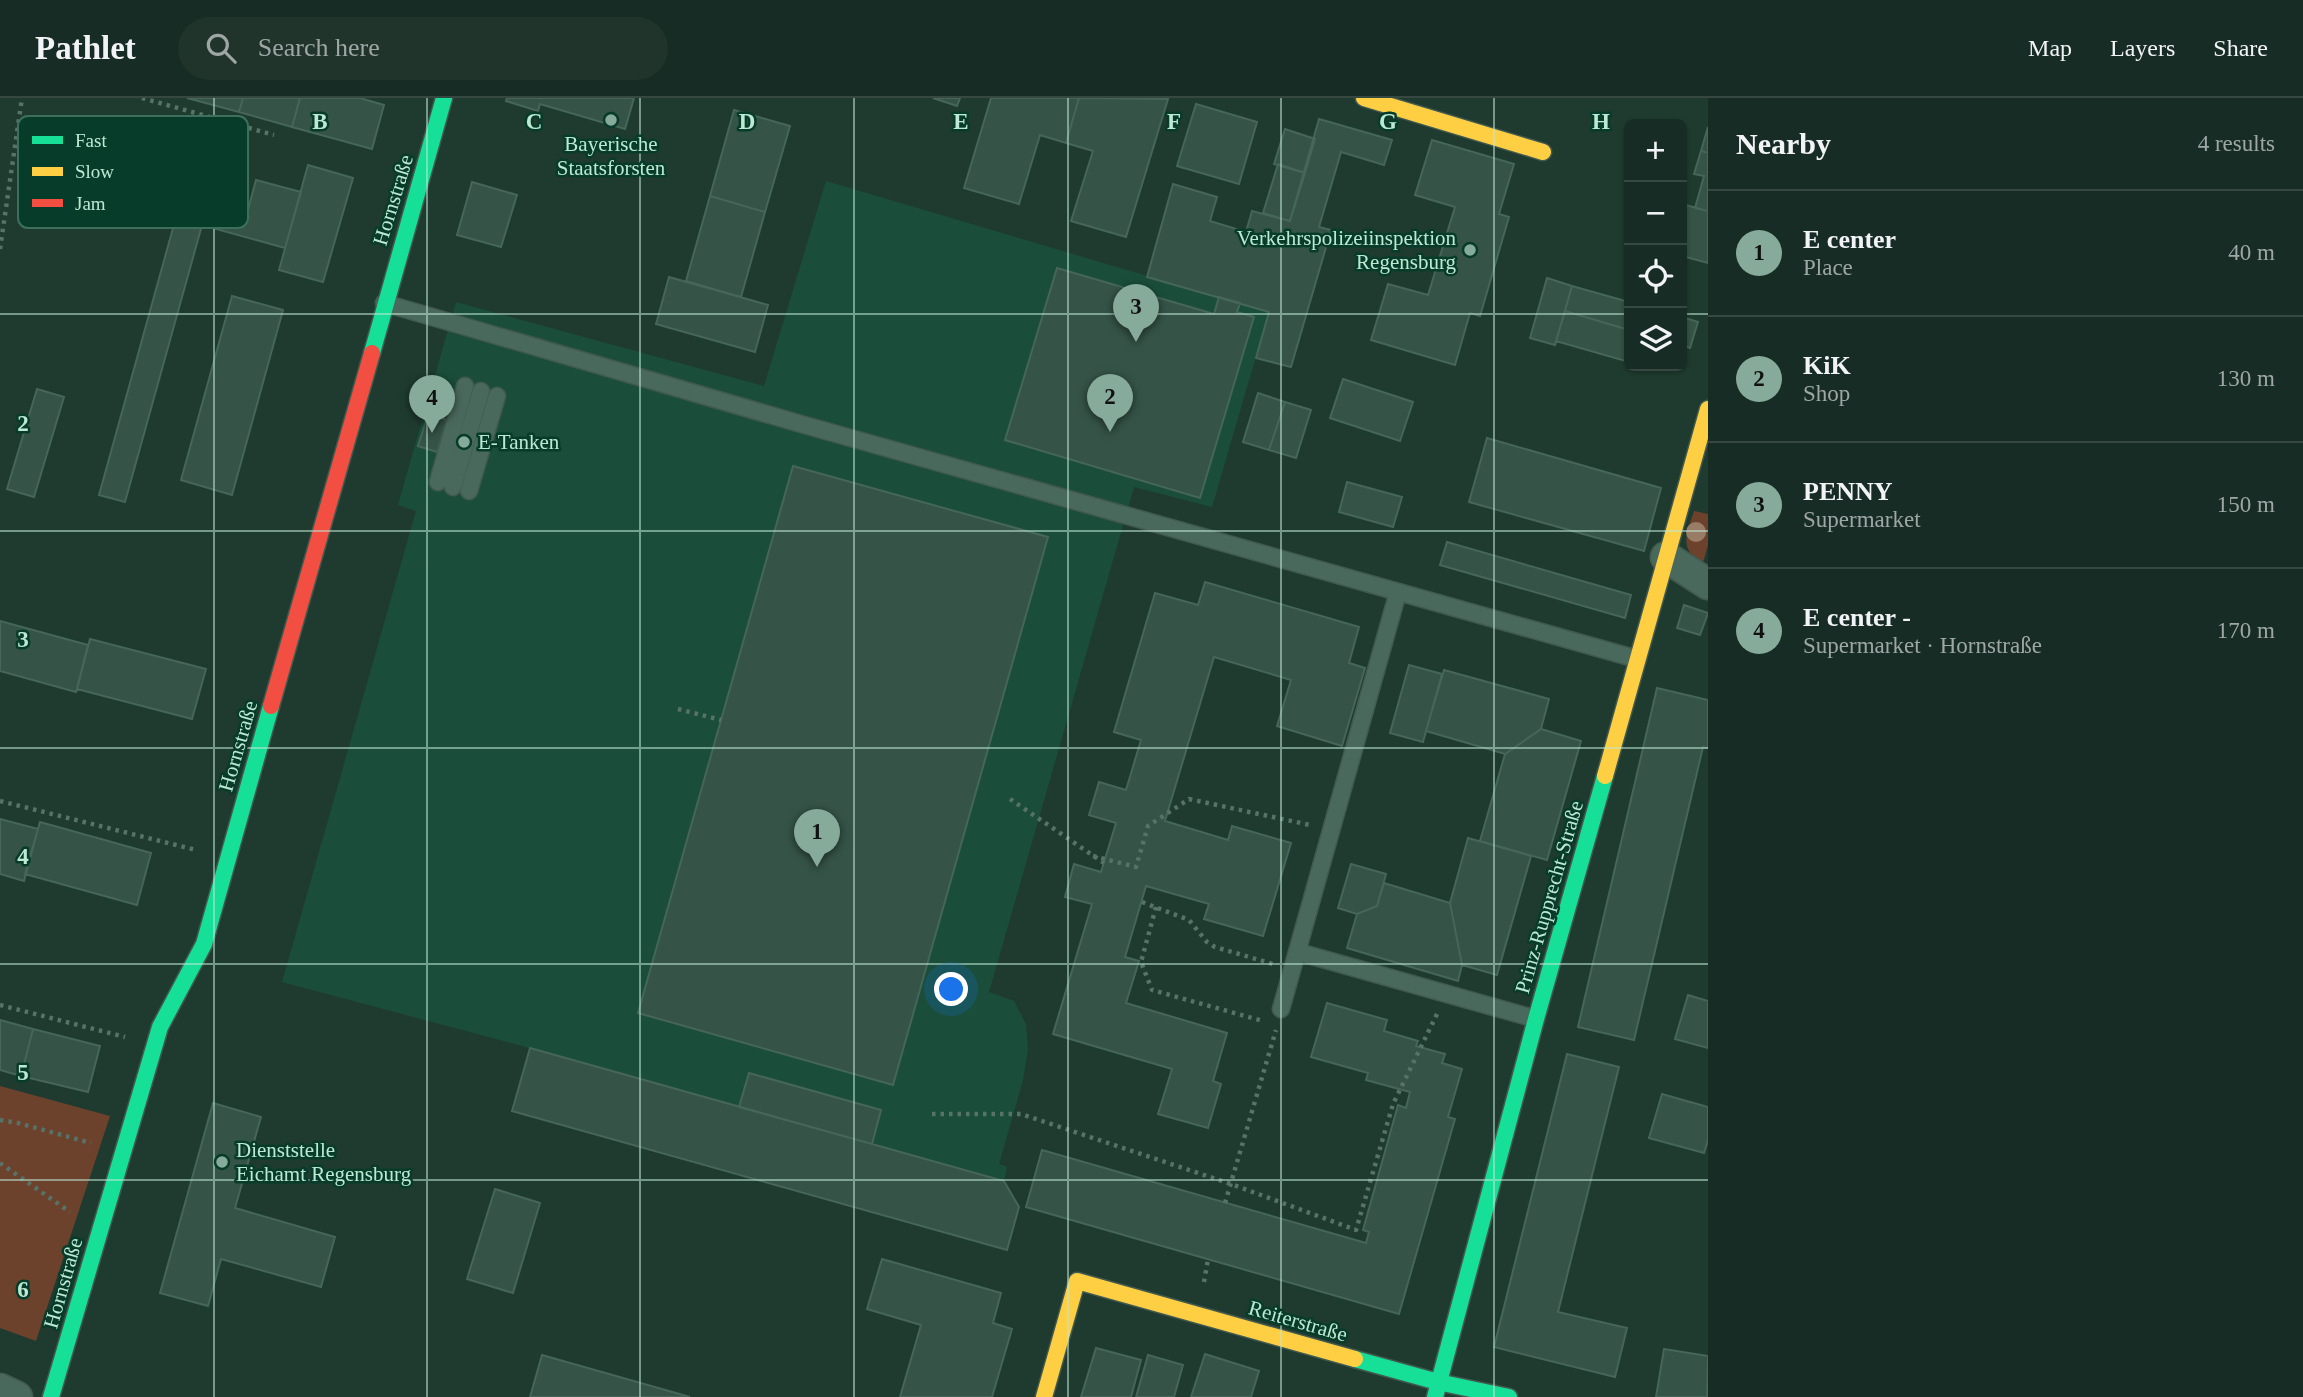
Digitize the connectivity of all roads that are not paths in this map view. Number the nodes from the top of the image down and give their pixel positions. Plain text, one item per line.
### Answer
1 (444, 98) edge
2 (1364, 98) edge
3 (1543, 152) dead end
4 (384, 303) junction
5 (481, 391) dead end
6 (1708, 409) edge
7 (453, 487) dead end
8 (1666, 557) junction
9 (1708, 584) edge
10 (1398, 592) junction
11 (1637, 659) junction
12 (1298, 952) junction
13 (1282, 1009) road end
14 (1536, 1019) junction
15 (0, 1390) edge
16 (1436, 1390) edge
17 (17, 1397) edge
18 (51, 1397) edge
19 (1044, 1397) edge
20 (1508, 1397) edge

1 - 4 street, Hornstraße
2 - 3 street
4 - 10 lane
4 - 18 street, Hornstraße
5 - 7 lane
6 - 8 street, Prinz-Rupprecht-Straße
8 - 9 street
8 - 11 street, Prinz-Rupprecht-Straße
10 - 11 lane
10 - 12 lane
11 - 14 street, Prinz-Rupprecht-Straße
12 - 13 lane
12 - 14 lane
14 - 16 street, Prinz-Rupprecht-Straße
15 - 17 street
16 - 19 street, Reiterstraße
16 - 20 street, Reiterstraße

